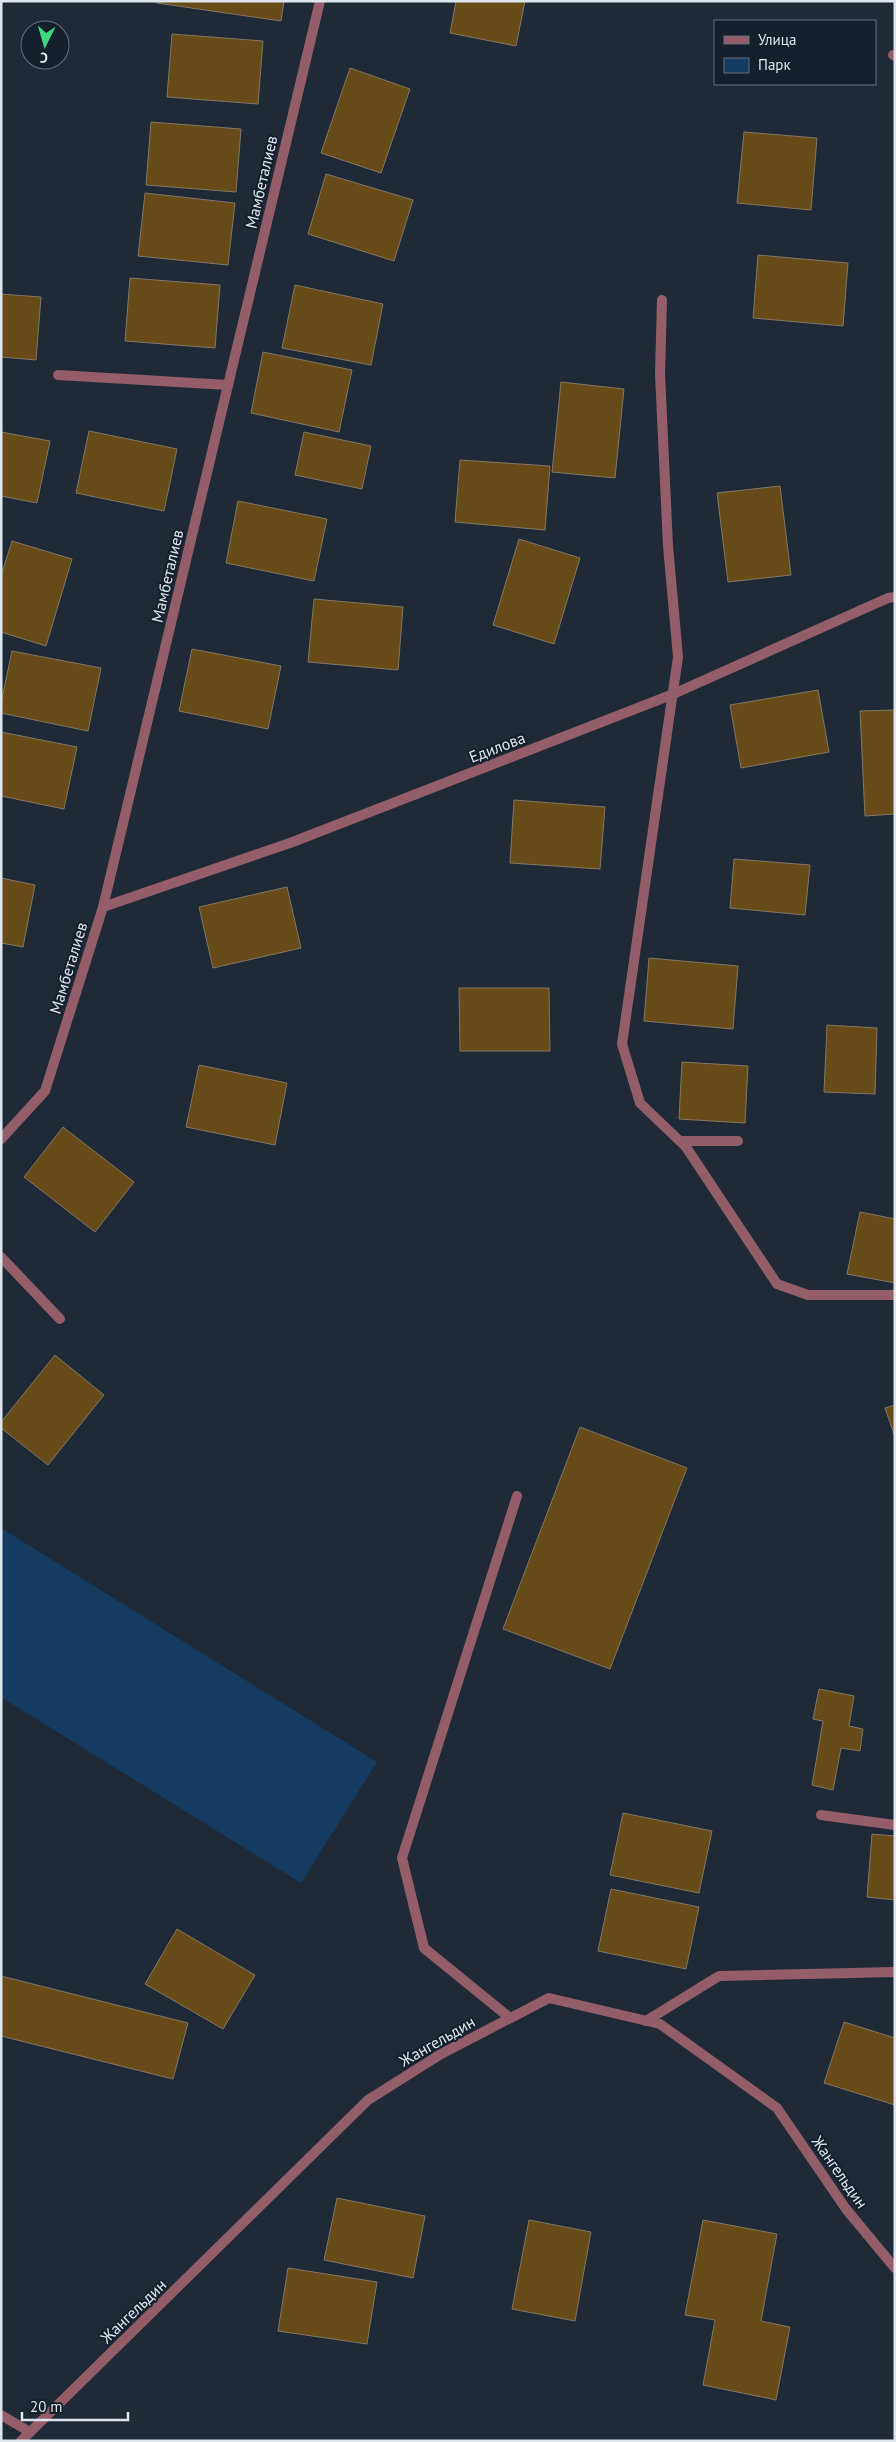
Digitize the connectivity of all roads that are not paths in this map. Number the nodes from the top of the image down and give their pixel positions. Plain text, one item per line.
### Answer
1 (320, 1) edge
2 (662, 300) dead end
3 (58, 375) dead end
4 (228, 385) junction
5 (895, 597) edge
6 (671, 695) junction
7 (103, 907) junction
8 (1, 1139) edge
9 (680, 1141) junction
10 (738, 1142) dead end
11 (1, 1257) edge
12 (895, 1295) edge
13 (60, 1319) dead end
14 (517, 1496) dead end
15 (821, 1815) dead end
16 (895, 1825) edge
17 (895, 1972) edge
18 (510, 2018) junction
19 (646, 2021) junction
20 (895, 2268) edge
21 (1, 2415) edge
22 (30, 2432) junction
23 (22, 2441) edge

1 - 4 street, Мамбеталиев
2 - 6 street
3 - 4 street
4 - 7 street, Мамбеталиев
5 - 6 street, Едилова
6 - 7 street, Едилова
6 - 9 street
7 - 8 street, Мамбеталиев
9 - 10 street
9 - 12 street
11 - 13 street
14 - 18 street
15 - 16 street
17 - 19 street
18 - 19 street, Жангельдин
18 - 22 street, Жангельдин
19 - 20 street, Жангельдин
21 - 22 street
22 - 23 street, Жангельдин

